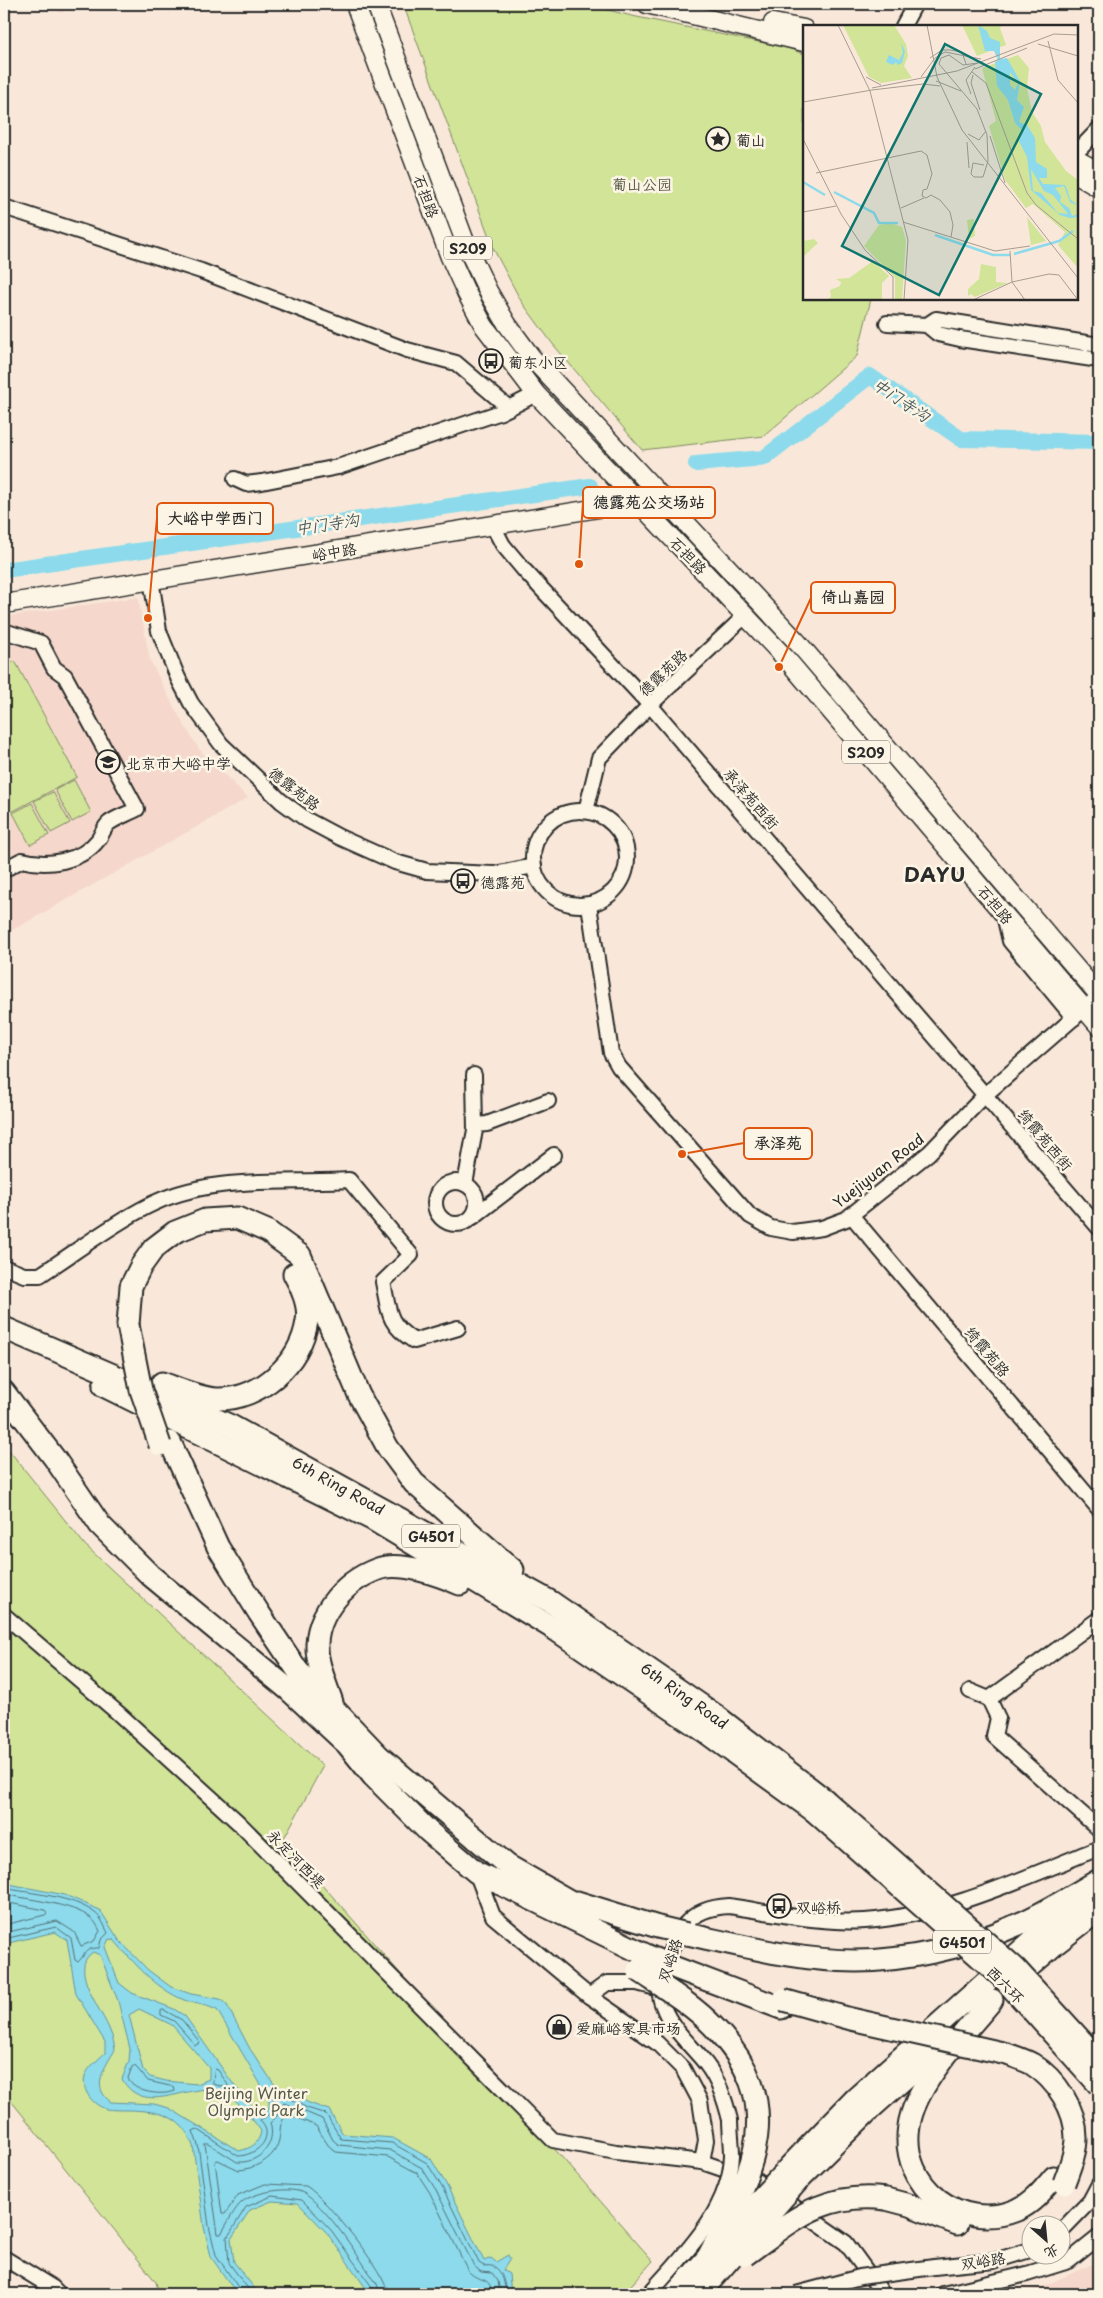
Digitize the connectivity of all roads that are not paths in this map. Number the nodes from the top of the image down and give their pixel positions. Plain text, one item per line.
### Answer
1 (355, 4) edge
2 (376, 4) edge
3 (647, 4) edge
4 (686, 4) edge
5 (915, 4) edge
6 (904, 25) edge
7 (803, 29) edge
8 (803, 42) edge
9 (1099, 130) edge
10 (1078, 151) edge
11 (1078, 161) edge
12 (1099, 172) edge
13 (1078, 176) edge
14 (1099, 188) edge
15 (4, 207) edge
16 (886, 323) dead end
17 (927, 325) junction
18 (1099, 345) edge
19 (1099, 360) edge
20 (536, 394) junction
21 (509, 408) junction
22 (235, 479) dead end
23 (663, 497) junction
24 (639, 502) junction
25 (493, 526) junction
26 (151, 579) junction
27 (4, 604) edge
28 (746, 615) junction
29 (4, 631) edge
30 (650, 705) junction
31 (586, 812) junction
32 (534, 866) junction
33 (4, 869) edge
34 (589, 905) junction
35 (1099, 996) edge
36 (1080, 1013) junction
37 (1099, 1026) edge
38 (474, 1075) dead end
39 (986, 1094) junction
40 (548, 1101) dead end
41 (475, 1125) junction
42 (554, 1155) dead end
43 (465, 1184) junction
44 (851, 1214) junction
45 (471, 1218) junction
46 (1099, 1228) edge
47 (4, 1267) edge
48 (132, 1324) junction
49 (458, 1328) dead end
50 (9, 1335) edge
51 (4, 1392) edge
52 (165, 1444) junction
53 (1099, 1509) edge
54 (551, 1602) junction
55 (4, 1615) edge
56 (1099, 1619) edge
57 (553, 1628) junction
58 (970, 1690) dead end
59 (989, 1699) junction
60 (335, 1710) junction
61 (347, 1744) junction
62 (820, 1805) junction
63 (1099, 1829) edge
64 (1099, 1848) edge
65 (476, 1872) junction
66 (1099, 1880) edge
67 (1099, 1887) edge
68 (557, 1903) junction
69 (1099, 1910) edge
70 (648, 1949) junction
71 (659, 1989) junction
72 (589, 1996) junction
73 (992, 2000) junction
74 (1099, 2060) edge
75 (1099, 2085) edge
76 (862, 2105) junction
77 (702, 2162) junction
78 (1059, 2180) junction
79 (1099, 2184) edge
80 (1070, 2222) edge
81 (1099, 2237) edge
82 (1020, 2253) edge
83 (4, 2258) edge
84 (710, 2269) junction
85 (59, 2294) edge
86 (649, 2294) edge
87 (675, 2294) edge
88 (699, 2294) edge
89 (796, 2294) edge
90 (883, 2294) edge
91 (943, 2294) edge

1 - 20 main road, 石担路 / S209
2 - 23 main road, 石担路 / S209
3 - 8 main road
4 - 7 main road
5 - 6 street
9 - 10 street
11 - 12 main road
13 - 14 main road
15 - 21 street
16 - 17 street
17 - 18 street
17 - 19 street
20 - 21 street
20 - 24 main road, 石担路 / S209
21 - 22 street
23 - 24 main road, 峪中路
23 - 35 main road, 石担路 / S209
24 - 25 main road, 峪中路
24 - 28 main road, 石担路 / S209
25 - 26 main road, 峪中路
25 - 30 street, 承泽苑西街
26 - 27 main road, 峪中路
26 - 32 street, 德露苑路
28 - 30 street, 德露苑路
28 - 36 main road, 石担路 / S209
29 - 33 street
30 - 31 street, 德露苑路
30 - 39 street, 承泽苑西街
31 - 32 street
31 - 34 street
32 - 34 street
34 - 44 street, Yuejiyuan Road
35 - 36 street, Yuejiyuan Road
36 - 37 main road, 石担路 / S209
36 - 39 street, Yuejiyuan Road
38 - 41 street
39 - 44 street, Yuejiyuan Road
39 - 46 street, 绮霞苑西街
40 - 41 street
41 - 43 street
42 - 45 street
43 - 45 street
43 - 45 street
44 - 53 street, 绮霞苑路
47 - 49 street
48 - 50 highway
48 - 52 highway
48 - 54 highway
50 - 54 highway, 6th Ring Road / G4501
50 - 57 highway, 6th Ring Road / G4501
51 - 61 highway
52 - 60 highway
52 - 61 highway
54 - 62 highway, 6th Ring Road / G4501
55 - 77 street, 永定河西堤
56 - 59 street
57 - 60 highway
57 - 62 highway, 6th Ring Road / G4501
58 - 59 street
59 - 63 street
60 - 68 highway
61 - 65 highway
62 - 74 highway, 西六环 / G4501, bridge
62 - 75 highway, 西六环 / G4501, bridge
64 - 71 street, 双峪路
65 - 68 highway
65 - 72 street
66 - 70 highway, bridge
67 - 76 highway
68 - 70 highway
68 - 70 highway
69 - 73 highway
70 - 78 highway, bridge
70 - 84 highway, bridge
71 - 72 street
71 - 86 street, 双峪路, bridge
72 - 77 street
73 - 76 highway
73 - 78 highway
76 - 84 highway, bridge
77 - 90 street
78 - 84 highway, bridge
79 - 80 street
81 - 91 street
82 - 89 street, 双峪路, bridge
83 - 85 street
84 - 87 highway, bridge
84 - 88 highway, bridge

